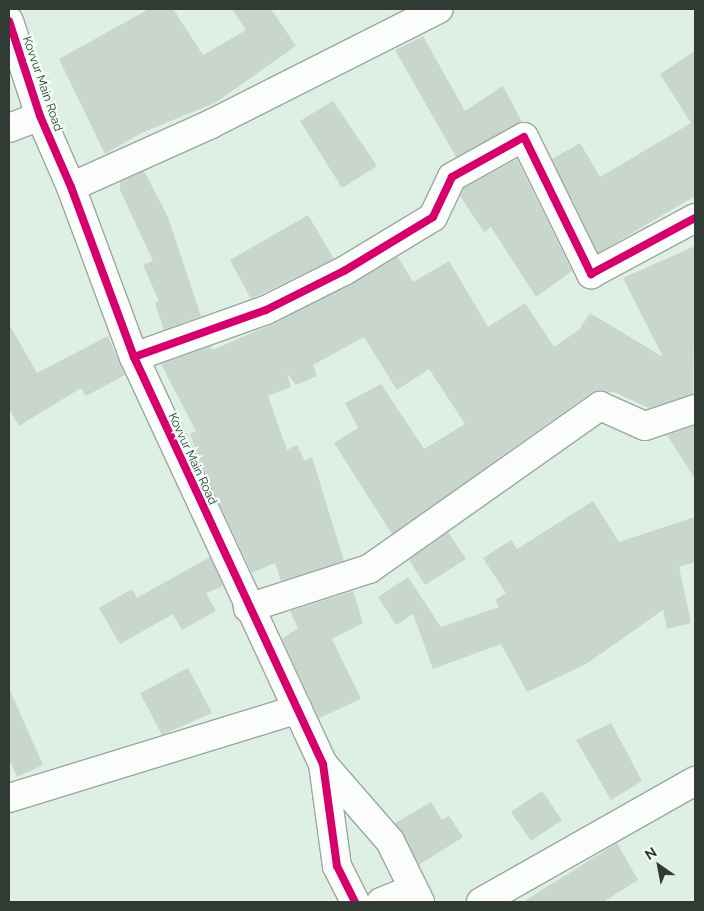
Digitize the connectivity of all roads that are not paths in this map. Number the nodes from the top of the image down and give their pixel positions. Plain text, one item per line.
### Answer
1 (435, 10) edge
2 (9, 21) edge
3 (40, 116) junction
4 (9, 128) edge
5 (71, 187) junction
6 (695, 218) edge
7 (134, 357) junction
8 (695, 409) edge
9 (248, 608) junction
10 (298, 709) junction
11 (323, 764) junction
12 (695, 781) edge
13 (9, 798) edge
14 (416, 896) edge
15 (355, 902) edge
16 (381, 902) edge
17 (480, 902) edge

1 - 5 street
2 - 3 street, Kovvur Main Road
3 - 4 street
3 - 5 street, Kovvur Main Road
5 - 7 street, Kovvur Main Road
6 - 7 street
7 - 9 street, Kovvur Main Road
8 - 9 street
9 - 10 street, Kovvur Main Road
10 - 11 street, Kovvur Main Road
10 - 13 street
11 - 14 street, Kovvur Main Road
11 - 15 street, Kovvur Main Road
12 - 17 street
14 - 16 street

